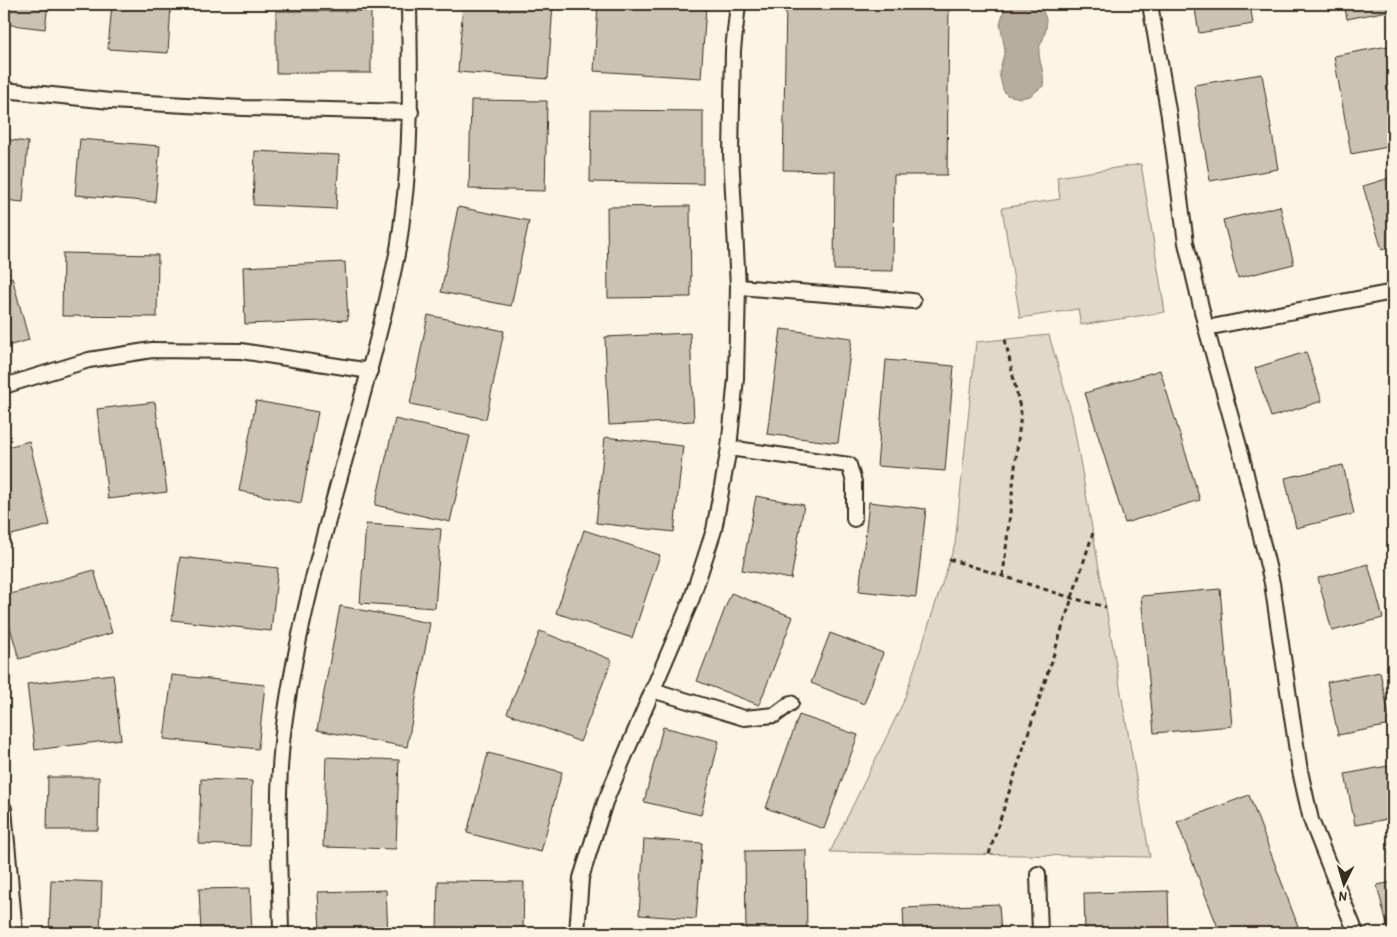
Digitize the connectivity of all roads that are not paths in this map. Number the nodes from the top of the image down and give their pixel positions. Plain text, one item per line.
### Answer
1 (409, 4) edge
2 (738, 4) edge
3 (1150, 4) edge
4 (4, 90) edge
5 (411, 112) junction
6 (738, 287) junction
7 (1393, 292) edge
8 (913, 301) dead end
9 (1206, 328) junction
10 (370, 371) junction
11 (4, 386) edge
12 (728, 448) junction
13 (854, 519) dead end
14 (652, 690) junction
15 (791, 704) dead end
16 (4, 809) edge
17 (1038, 874) dead end
18 (15, 933) edge
19 (280, 933) edge
20 (576, 933) edge
21 (1040, 933) edge
22 (1356, 933) edge

1 - 5 lane
2 - 6 lane
3 - 9 lane
4 - 5 lane
5 - 10 lane
6 - 8 lane
6 - 12 lane
7 - 9 lane
9 - 22 lane
10 - 11 lane
10 - 19 lane
12 - 13 lane
12 - 14 lane
14 - 15 lane
14 - 20 lane
16 - 18 lane
17 - 21 lane

